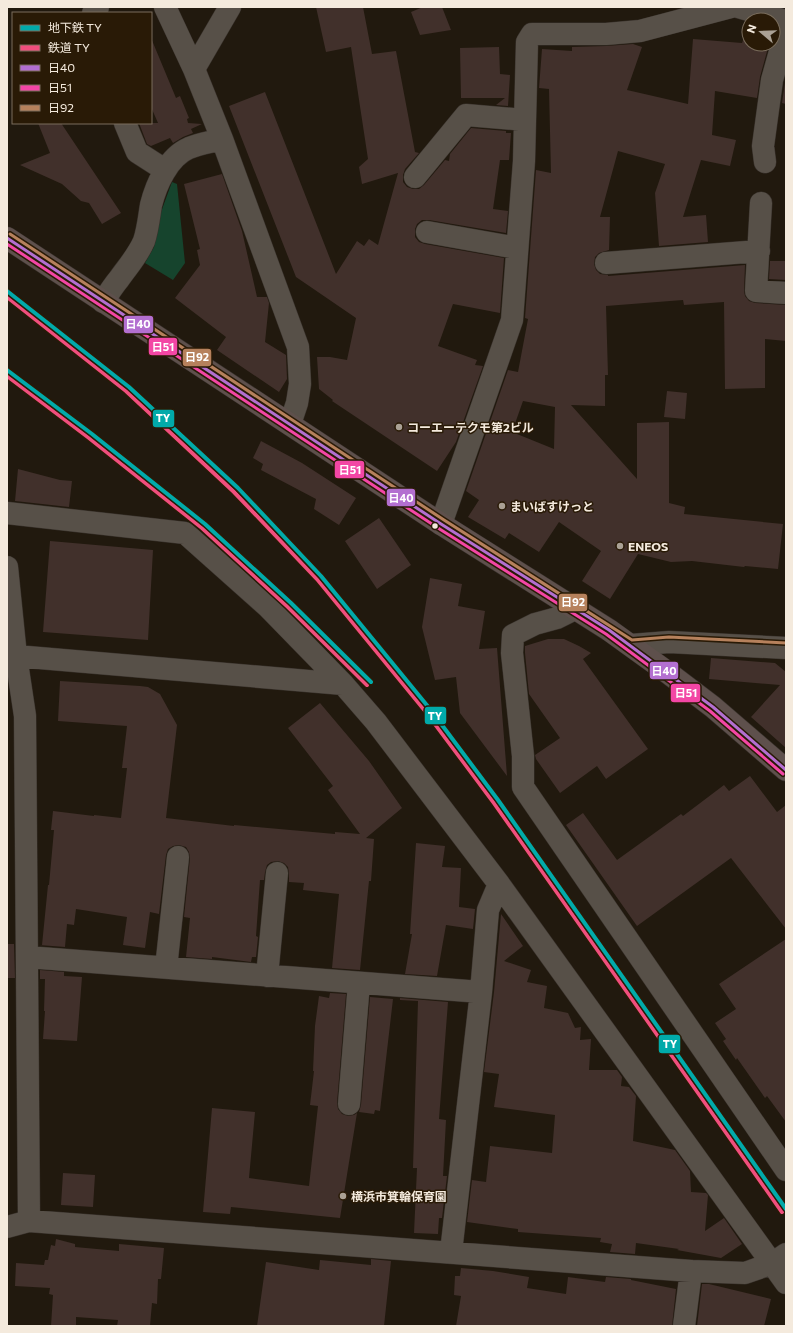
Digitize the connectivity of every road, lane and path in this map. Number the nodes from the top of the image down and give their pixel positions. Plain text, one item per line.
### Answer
1 (165, 7) edge
2 (230, 7) edge
3 (731, 7) edge
4 (738, 7) edge
5 (786, 20) edge
6 (786, 30) edge
7 (194, 69) junction
8 (525, 120) junction
9 (125, 124) edge
10 (222, 139) junction
11 (765, 162) dead end
12 (165, 170) junction
13 (415, 177) dead end
14 (760, 203) dead end
15 (427, 232) dead end
16 (7, 238) edge
17 (517, 248) junction
18 (759, 251) junction
19 (606, 263) dead end
20 (786, 293) edge
21 (104, 302) junction
22 (290, 424) junction
23 (7, 513) edge
24 (441, 524) junction
25 (7, 567) edge
26 (576, 609) junction
27 (631, 646) junction
28 (786, 648) edge
29 (16, 656) junction
30 (343, 684) junction
31 (786, 770) edge
32 (178, 857) dead end
33 (277, 873) dead end
34 (499, 884) junction
35 (28, 957) junction
36 (166, 968) junction
37 (267, 976) junction
38 (359, 983) junction
39 (481, 992) junction
40 (349, 1104) dead end
41 (786, 1170) edge
42 (28, 1221) junction
43 (7, 1227) edge
44 (451, 1252) junction
45 (779, 1259) edge
46 (691, 1271) junction
47 (786, 1282) edge
48 (684, 1326) edge

1 - 7 street
2 - 7 street
3 - 8 street
4 - 5 street
6 - 11 street
7 - 10 street
8 - 13 street
8 - 17 street
9 - 12 street
10 - 12 street
10 - 22 street
12 - 21 street
14 - 18 street
15 - 17 street
16 - 21 main road
17 - 24 street
18 - 19 street
18 - 20 street
21 - 22 main road
22 - 24 main road
23 - 30 street
24 - 26 main road
25 - 29 street
26 - 27 main road
26 - 41 street
27 - 28 street
27 - 31 main road
29 - 30 street
29 - 35 street
30 - 34 street
32 - 36 street
33 - 37 street
34 - 39 street
34 - 45 street
35 - 36 street
35 - 42 street
36 - 37 street
37 - 38 street
38 - 39 street
38 - 40 street
39 - 44 street
42 - 43 street
42 - 44 street
44 - 46 street
45 - 46 street
45 - 47 street
46 - 48 street

